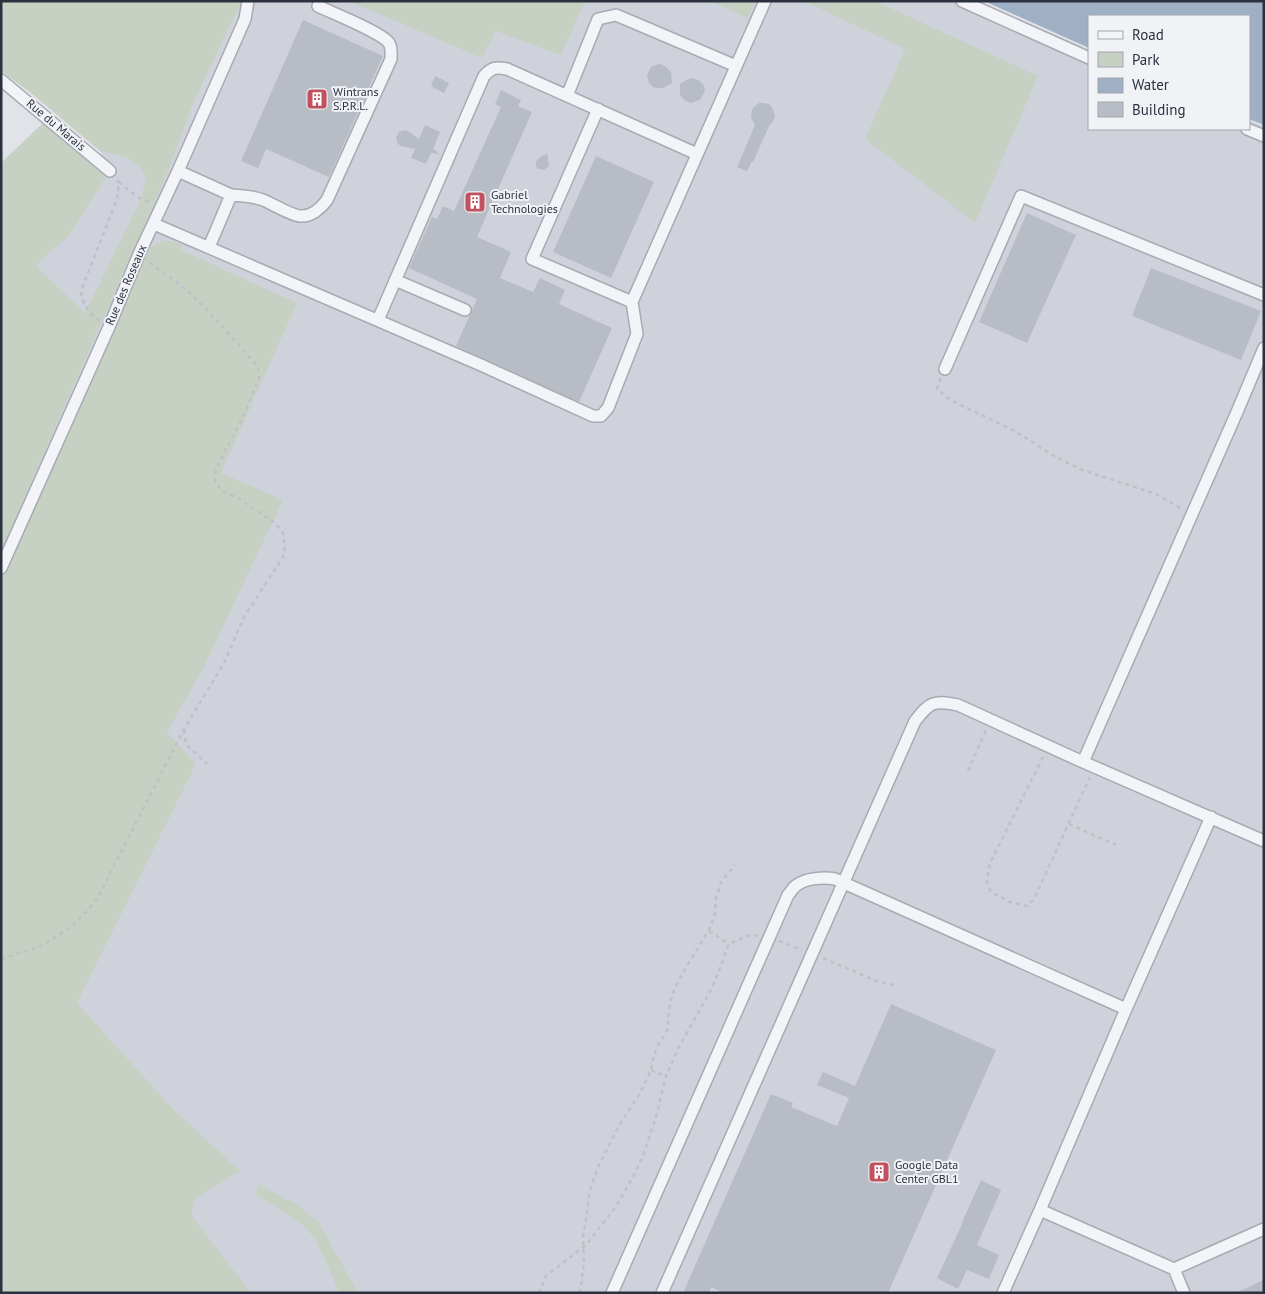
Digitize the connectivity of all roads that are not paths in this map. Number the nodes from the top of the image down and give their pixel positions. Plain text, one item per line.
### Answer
1 (248, 1) edge
2 (764, 1) edge
3 (962, 1) edge
4 (318, 6) dead end
5 (1088, 58) edge
6 (736, 66) junction
7 (1, 80) edge
8 (567, 96) junction
9 (598, 109) junction
10 (1249, 130) edge
11 (1264, 136) edge
12 (697, 154) junction
13 (110, 171) road end
14 (178, 171) junction
15 (231, 195) junction
16 (154, 224) junction
17 (209, 247) junction
18 (396, 280) junction
19 (1264, 295) edge
20 (632, 302) junction
21 (465, 310) dead end
22 (378, 320) junction
23 (1264, 348) edge
24 (945, 369) road end
25 (1, 568) edge
26 (1083, 762) junction
27 (1211, 817) junction
28 (1264, 841) edge
29 (844, 883) junction
30 (1126, 1009) junction
31 (1040, 1210) junction
32 (1264, 1229) edge
33 (1174, 1269) junction
34 (612, 1293) edge
35 (662, 1293) edge
36 (1003, 1293) edge
37 (1184, 1293) edge

1 - 14 street, Rue des Roseaux
2 - 6 street
3 - 5 street
4 - 15 street
6 - 8 street
6 - 12 street
7 - 13 street, Rue du Marais
8 - 9 street
8 - 18 street
9 - 12 street
9 - 20 street
10 - 11 street
12 - 20 street
14 - 15 street
14 - 16 street, Rue des Roseaux
15 - 17 street
16 - 17 street
16 - 25 street, Rue des Roseaux
17 - 22 street
18 - 21 street
18 - 22 street
19 - 24 street
20 - 22 street
23 - 26 street
26 - 27 street
26 - 29 street
27 - 28 street
27 - 30 street
29 - 30 street
29 - 34 street
29 - 35 street
30 - 31 street
31 - 33 street
31 - 36 street
32 - 33 street
33 - 37 street

